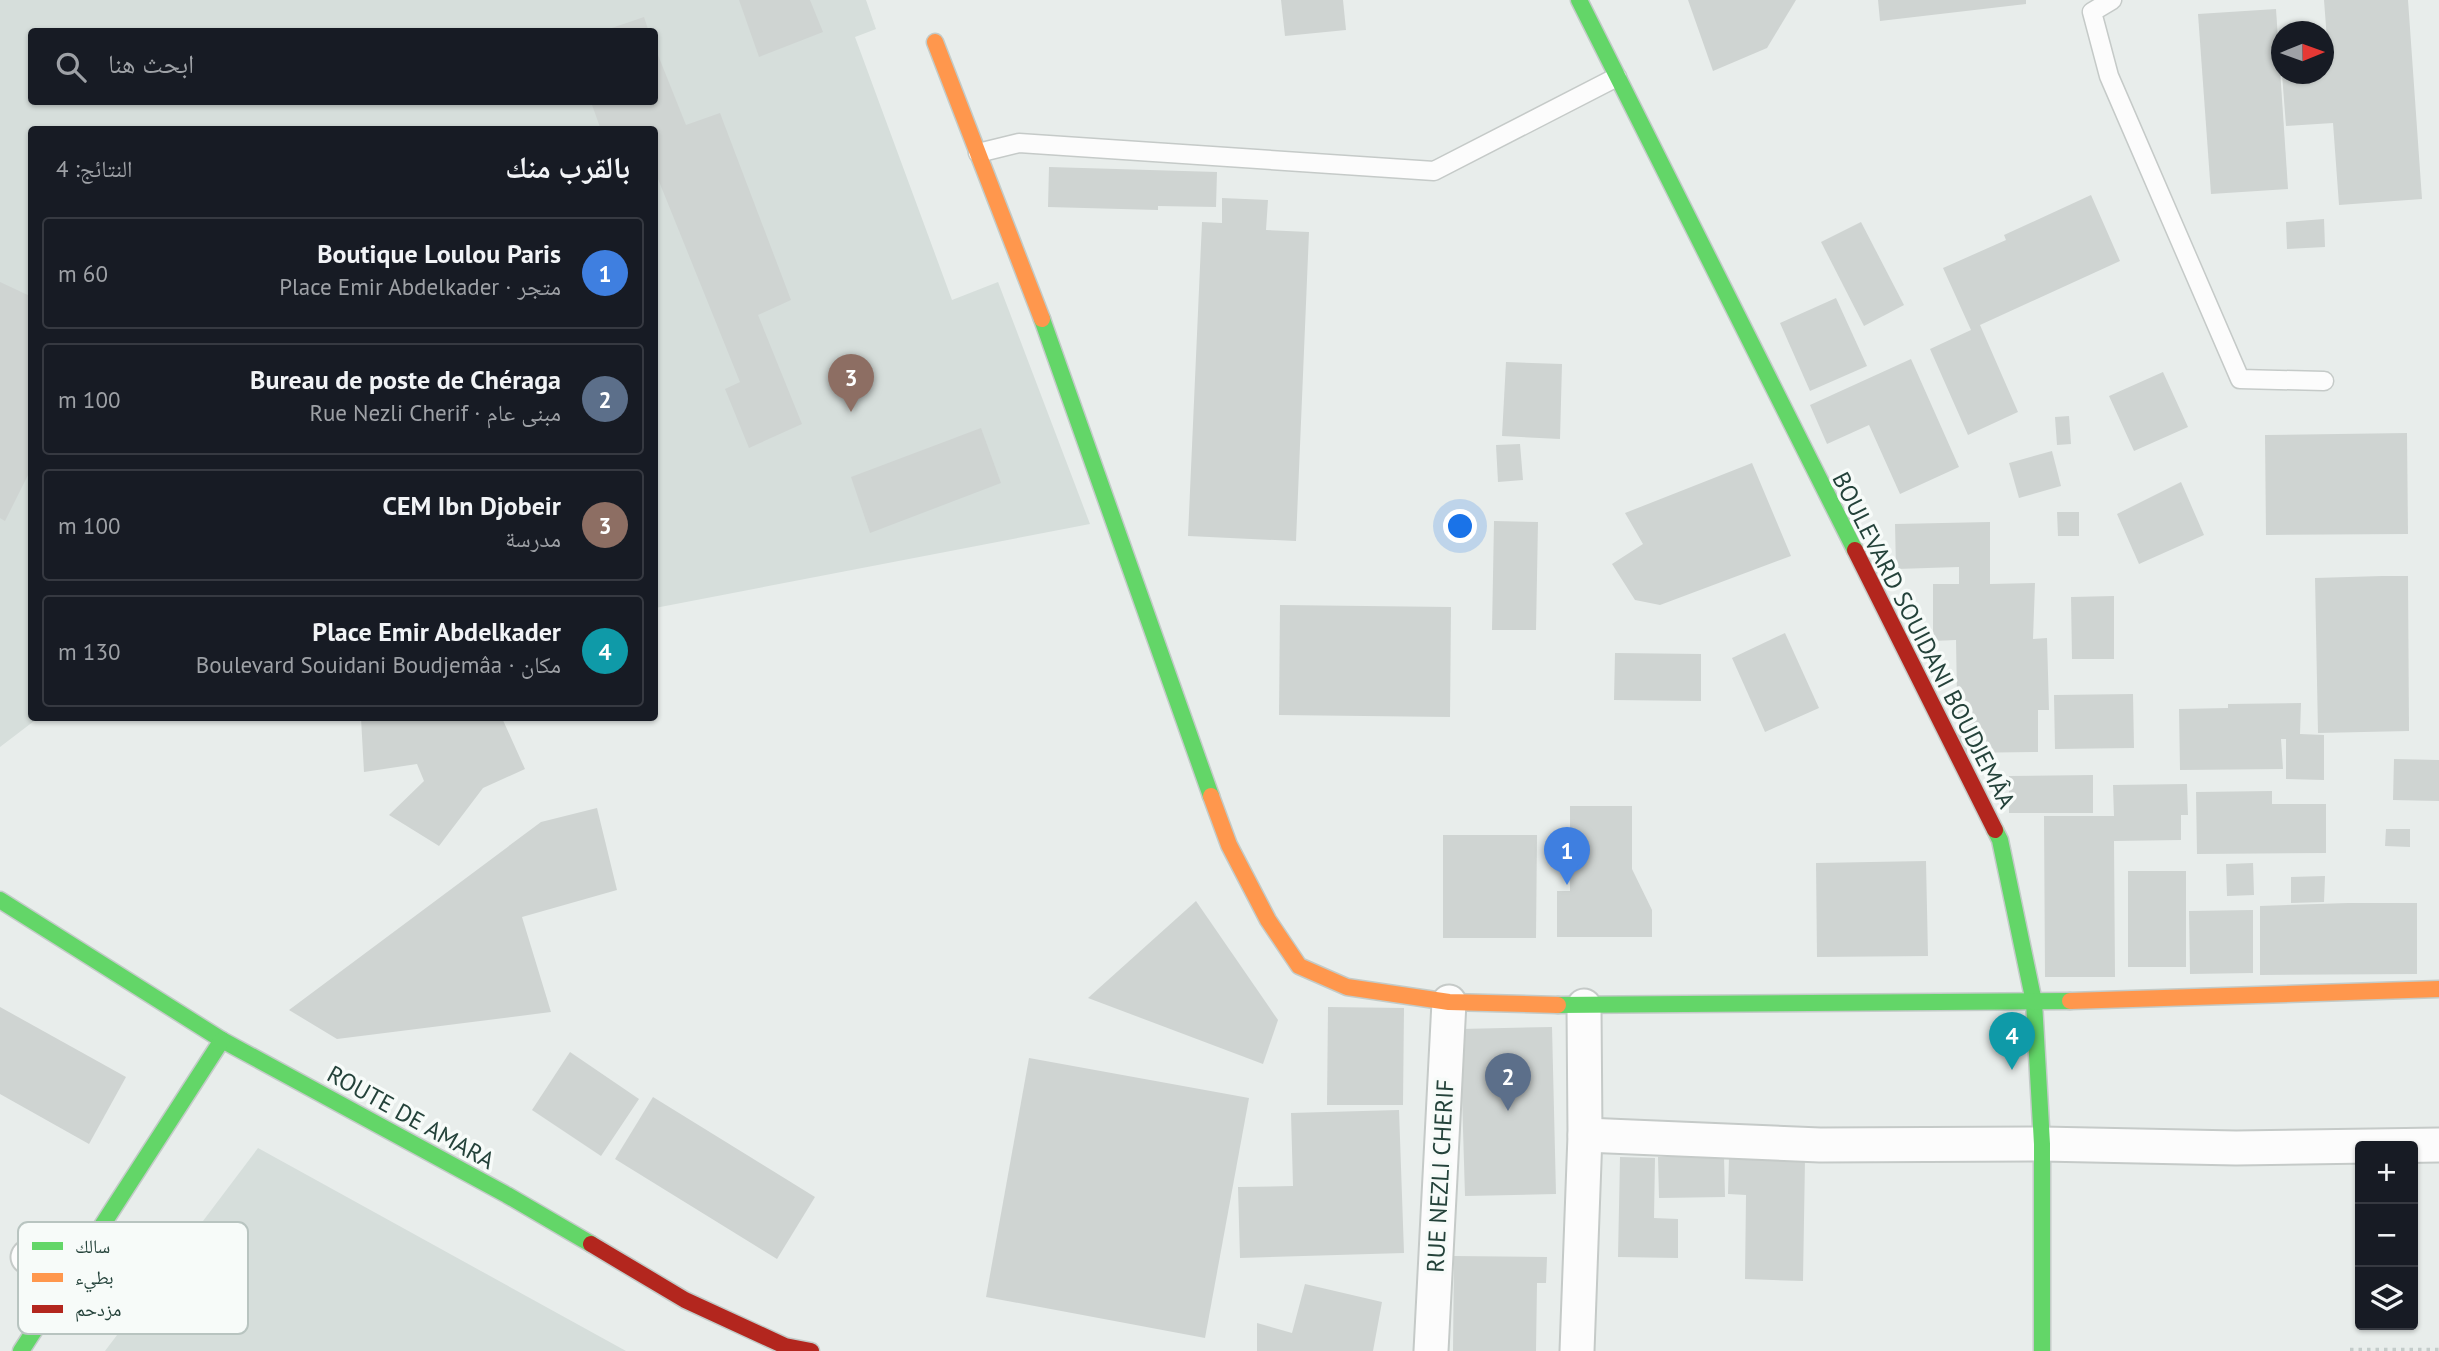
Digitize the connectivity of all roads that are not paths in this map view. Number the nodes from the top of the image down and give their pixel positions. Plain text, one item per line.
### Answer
1 (1578, 0) edge
2 (2112, 0) edge
3 (935, 42) dead end
4 (1617, 78) junction
5 (978, 153) junction
6 (2324, 381) dead end
7 (0, 900) edge
8 (2439, 989) edge
9 (1449, 1002) junction
10 (2034, 1002) junction
11 (1584, 1006) junction
12 (222, 1040) junction
13 (1585, 1135) junction
14 (2042, 1144) junction
15 (2439, 1145) edge
16 (104, 1222) edge
17 (32, 1334) edge
18 (21, 1351) edge
19 (811, 1351) edge
20 (1431, 1351) edge
21 (1577, 1351) edge
22 (2042, 1351) edge

1 - 4 street, BOULEVARD SOUIDANI BOUDJEMÂA
2 - 6 lane
3 - 5 street
4 - 5 lane
4 - 10 street, BOULEVARD SOUIDANI BOUDJEMÂA
5 - 9 street
7 - 12 street, ROUTE DE AMARA
8 - 10 street
9 - 11 street
9 - 20 street, RUE NEZLI CHERIF
10 - 11 street
10 - 14 street, BOULEVARD SOUIDANI BOUDJEMÂA
11 - 13 street
12 - 16 street
12 - 19 street, ROUTE DE AMARA
13 - 14 street
13 - 21 street
14 - 15 street
14 - 22 street, BOULEVARD SOUIDANI BOUDJEMÂA
17 - 18 street

